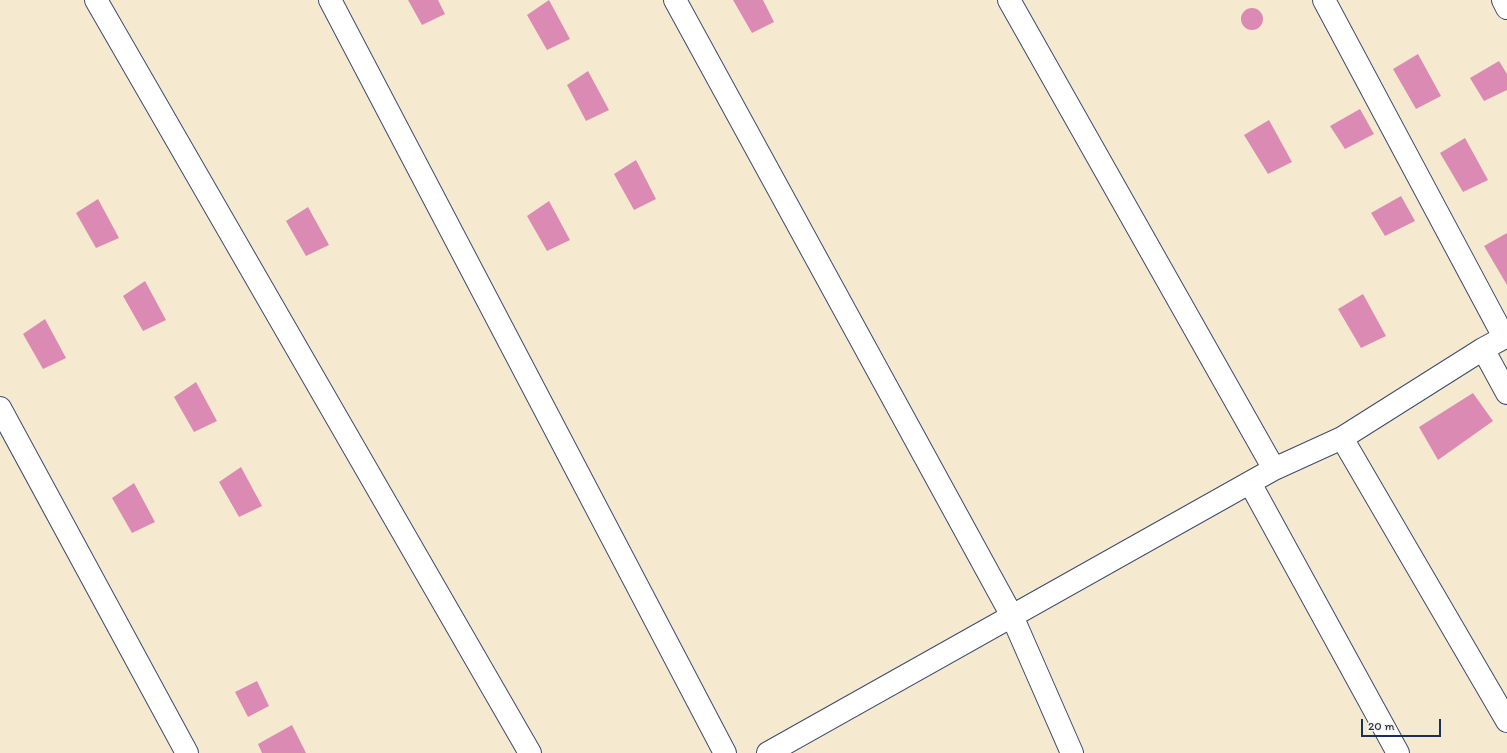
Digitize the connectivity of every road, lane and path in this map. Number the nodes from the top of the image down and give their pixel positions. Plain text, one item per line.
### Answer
1 (96, 0) edge
2 (330, 0) edge
3 (675, 0) edge
4 (1009, 0) edge
5 (1324, 0) edge
6 (1503, 0) edge
7 (1507, 8) edge
8 (1506, 337) edge
9 (1483, 349) junction
10 (1507, 393) edge
11 (0, 408) edge
12 (1342, 438) junction
13 (1274, 469) junction
14 (1250, 483) junction
15 (1012, 616) junction
16 (1507, 722) edge
17 (188, 753) edge
18 (530, 753) edge
19 (725, 753) edge
20 (768, 753) edge
21 (1072, 753) edge
22 (1398, 753) edge

1 - 18 street
2 - 19 street
3 - 15 street
4 - 13 street
5 - 8 street
6 - 7 street
8 - 9 street
9 - 10 street
9 - 12 street
11 - 17 street
12 - 13 street
12 - 16 street
13 - 14 street
14 - 15 street
14 - 22 street
15 - 20 street
15 - 21 street

